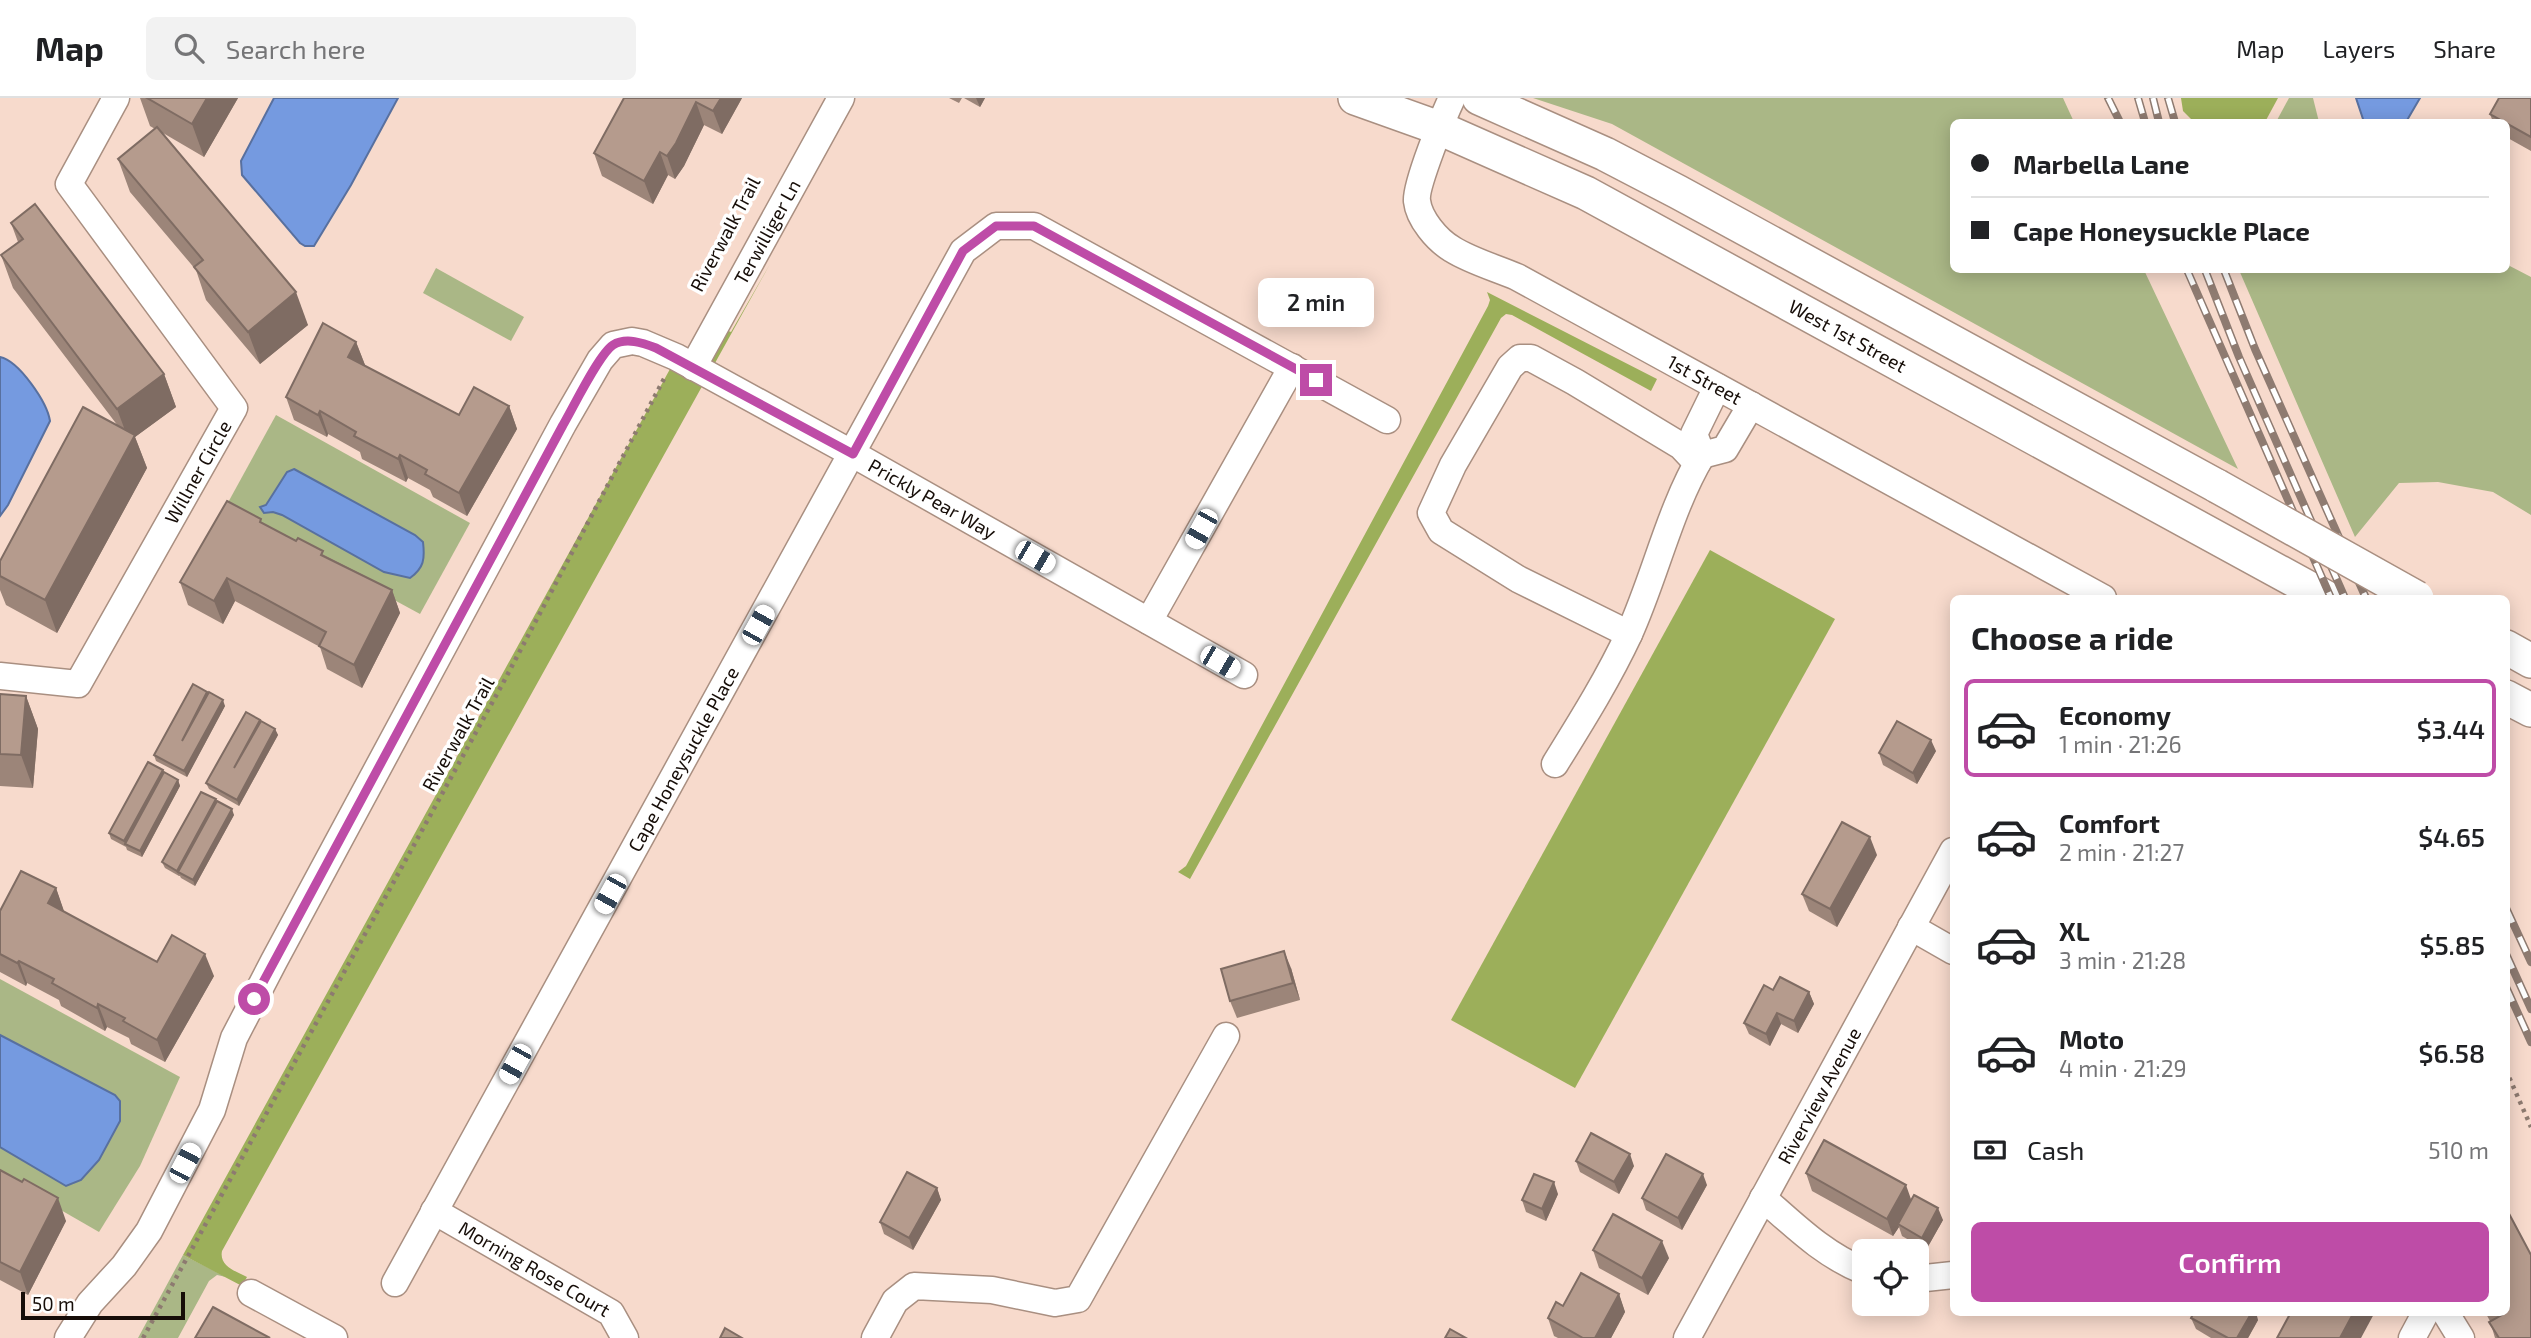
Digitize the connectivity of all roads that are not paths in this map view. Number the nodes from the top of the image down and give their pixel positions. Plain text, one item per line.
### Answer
1 (116, 98) edge
2 (841, 98) edge
3 (1355, 98) edge
4 (1479, 98) edge
5 (1445, 113) edge
6 (684, 362) junction
7 (1292, 367) junction
8 (1717, 387) junction
9 (1751, 405) junction
10 (1387, 420) dead end
11 (853, 454) junction
12 (1699, 459) junction
13 (2094, 595) edge
14 (2322, 595) edge
15 (2412, 595) edge
16 (1149, 621) junction
17 (1629, 634) junction
18 (2510, 649) edge
19 (2531, 661) edge
20 (1244, 675) dead end
21 (0, 677) edge
22 (2510, 698) edge
23 (2531, 710) edge
24 (1555, 764) dead end
25 (1950, 857) edge
26 (1911, 927) junction
27 (1950, 949) edge
28 (1226, 1035) dead end
29 (1763, 1198) junction
30 (434, 1211) junction
31 (1852, 1266) edge
32 (1950, 1275) edge
33 (1929, 1278) edge
34 (395, 1283) dead end
35 (251, 1293) dead end
36 (2424, 1316) edge
37 (2447, 1316) edge
38 (68, 1338) edge
39 (334, 1338) edge
40 (625, 1338) edge
41 (875, 1338) edge
42 (1687, 1338) edge
43 (2412, 1338) edge
44 (2461, 1338) edge

1 - 21 street, Willner Circle
2 - 6 street, Terwilliger Ln
3 - 5 main road, West 1st Street
4 - 15 main road, bridge
5 - 8 street, 1st Street
5 - 14 main road, West 1st Street
6 - 11 street, Prickly Pear Way
6 - 38 street, Prickly Pear Way
7 - 10 street, Cape Honeysuckle Place
7 - 11 street, Cape Honeysuckle Place
7 - 16 street
8 - 9 street, 1st Street
8 - 12 street
9 - 12 street
9 - 13 street, 1st Street
11 - 16 street, Prickly Pear Way
11 - 30 street, Cape Honeysuckle Place
12 - 17 street
12 - 17 street
16 - 20 street, Prickly Pear Way
17 - 24 street
18 - 19 main road
22 - 23 main road
25 - 26 street, Riverview Avenue
26 - 27 street
26 - 29 street, Riverview Avenue
28 - 41 street
29 - 31 street
29 - 42 street, Riverview Avenue
30 - 34 street, Cape Honeysuckle Place
30 - 40 street, Morning Rose Court
32 - 33 street
35 - 39 street
36 - 43 street
37 - 44 street

